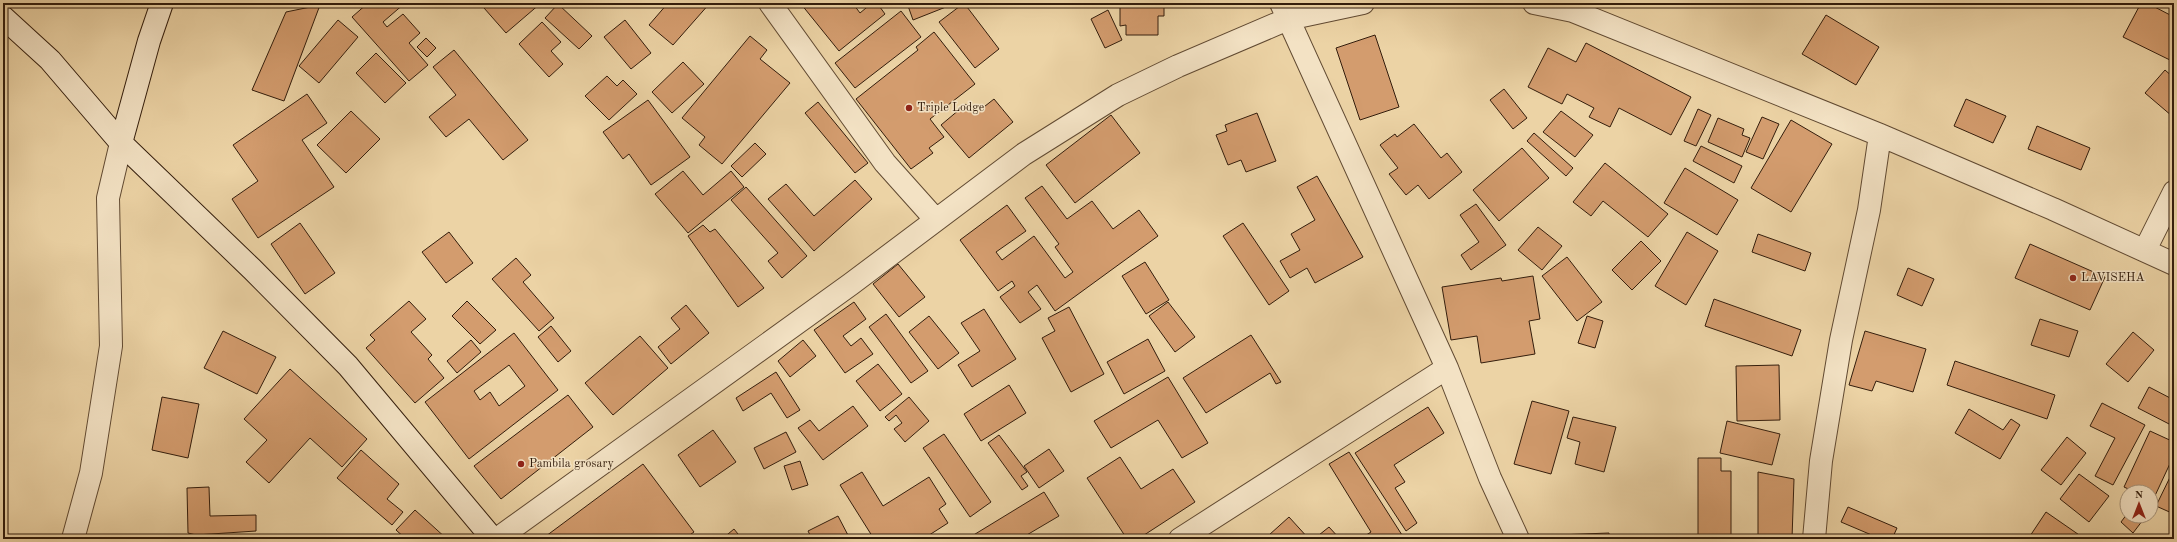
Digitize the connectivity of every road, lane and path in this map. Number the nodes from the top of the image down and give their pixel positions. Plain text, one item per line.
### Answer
1 (162, 3) edge
2 (770, 3) edge
3 (1362, 3) edge
4 (1534, 3) edge
5 (1285, 11) edge
6 (3, 17) edge
7 (1880, 135) junction
8 (121, 143) junction
9 (2174, 192) edge
10 (936, 220) junction
11 (2145, 250) junction
12 (2174, 264) edge
13 (1447, 368) junction
14 (73, 539) edge
15 (493, 539) edge
16 (497, 539) edge
17 (1180, 539) edge
18 (1518, 539) edge
19 (1814, 539) edge

1 - 8 street
2 - 10 street
3 - 5 street
4 - 7 street
5 - 10 street
5 - 13 street
6 - 8 street
7 - 11 street
7 - 19 street
8 - 14 street
8 - 15 street
9 - 11 street
10 - 16 street
11 - 12 street
13 - 17 street
13 - 18 street

